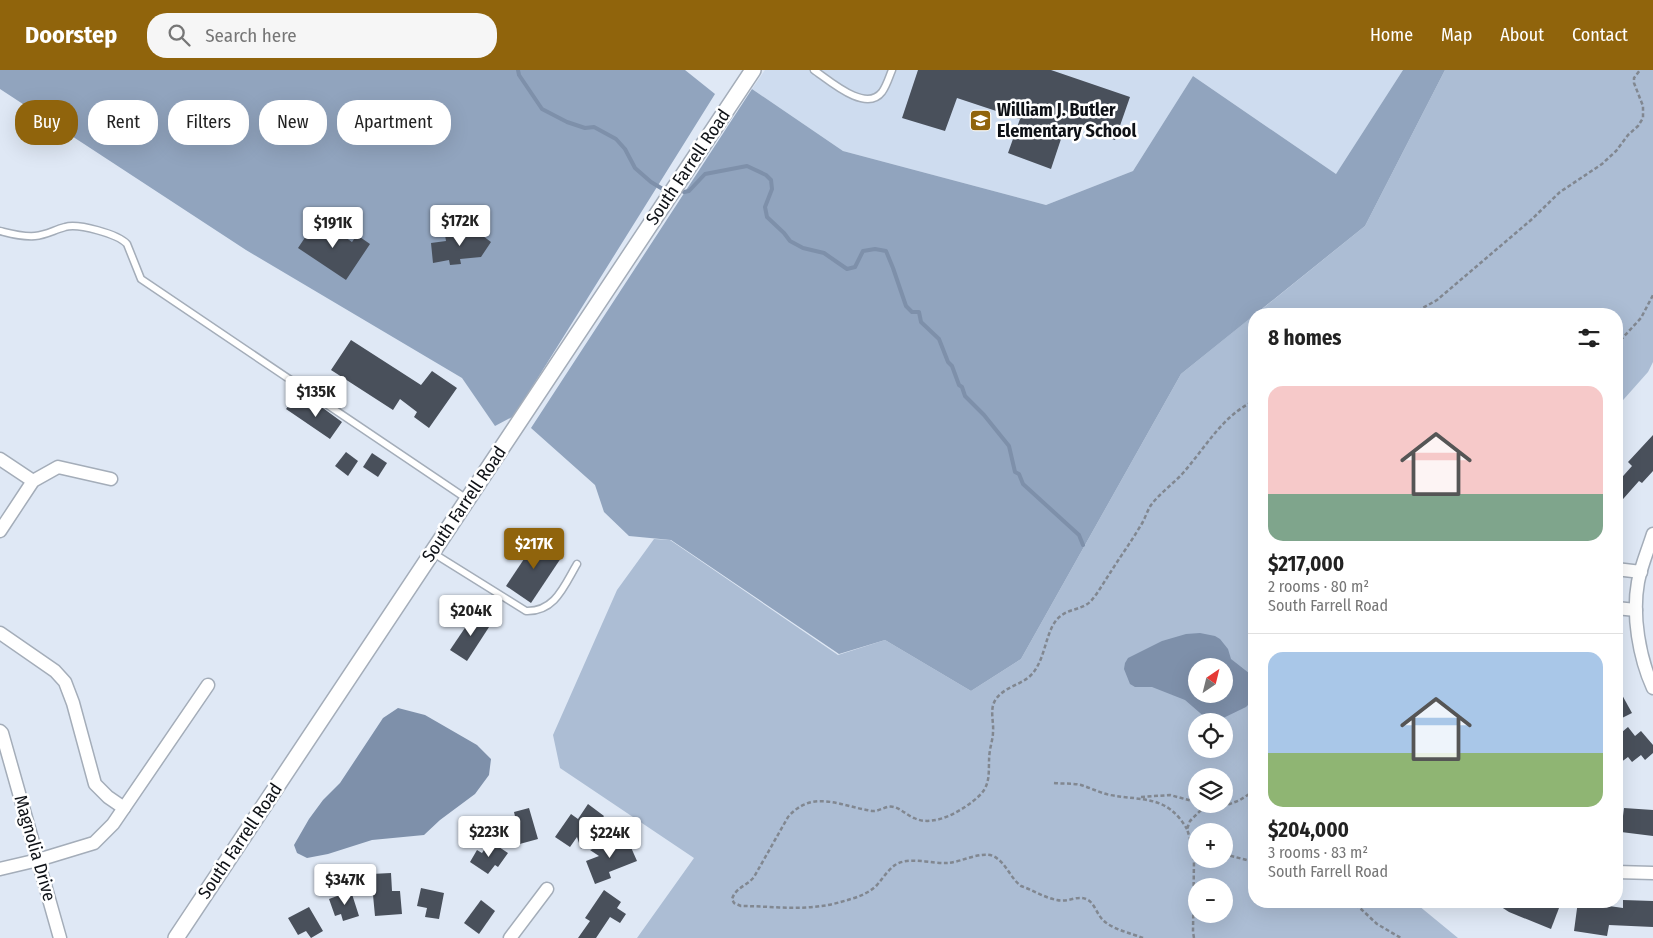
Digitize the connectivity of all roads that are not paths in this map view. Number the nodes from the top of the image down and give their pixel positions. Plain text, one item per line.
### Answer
1 (753, 70) edge
2 (892, 70) edge
3 (817, 71) edge
4 (0, 231) edge
5 (0, 459) edge
6 (111, 479) dead end
7 (33, 481) junction
8 (468, 499) junction
9 (0, 531) edge
10 (1653, 534) edge
11 (432, 552) junction
12 (577, 564) dead end
13 (1623, 570) edge
14 (1642, 572) junction
15 (1623, 609) edge
16 (1636, 610) junction
17 (0, 633) edge
18 (208, 685) dead end
19 (1653, 688) edge
20 (0, 731) edge
21 (124, 808) junction
22 (38, 860) junction
23 (0, 869) edge
24 (1623, 872) edge
25 (1653, 873) edge
26 (547, 889) dead end
27 (60, 938) edge
28 (176, 938) edge
29 (510, 938) edge

1 - 8 street, South Farrell Road
2 - 3 lane
4 - 8 lane
5 - 7 street
6 - 7 street
7 - 9 street
8 - 11 street, South Farrell Road
10 - 14 street
11 - 12 lane
11 - 28 street, South Farrell Road
13 - 14 street
14 - 16 street
15 - 16 street
16 - 19 street
17 - 21 street
18 - 21 street
20 - 22 street, Magnolia Drive
21 - 22 street
22 - 23 street
22 - 27 street, Magnolia Drive
24 - 25 street
26 - 29 street

